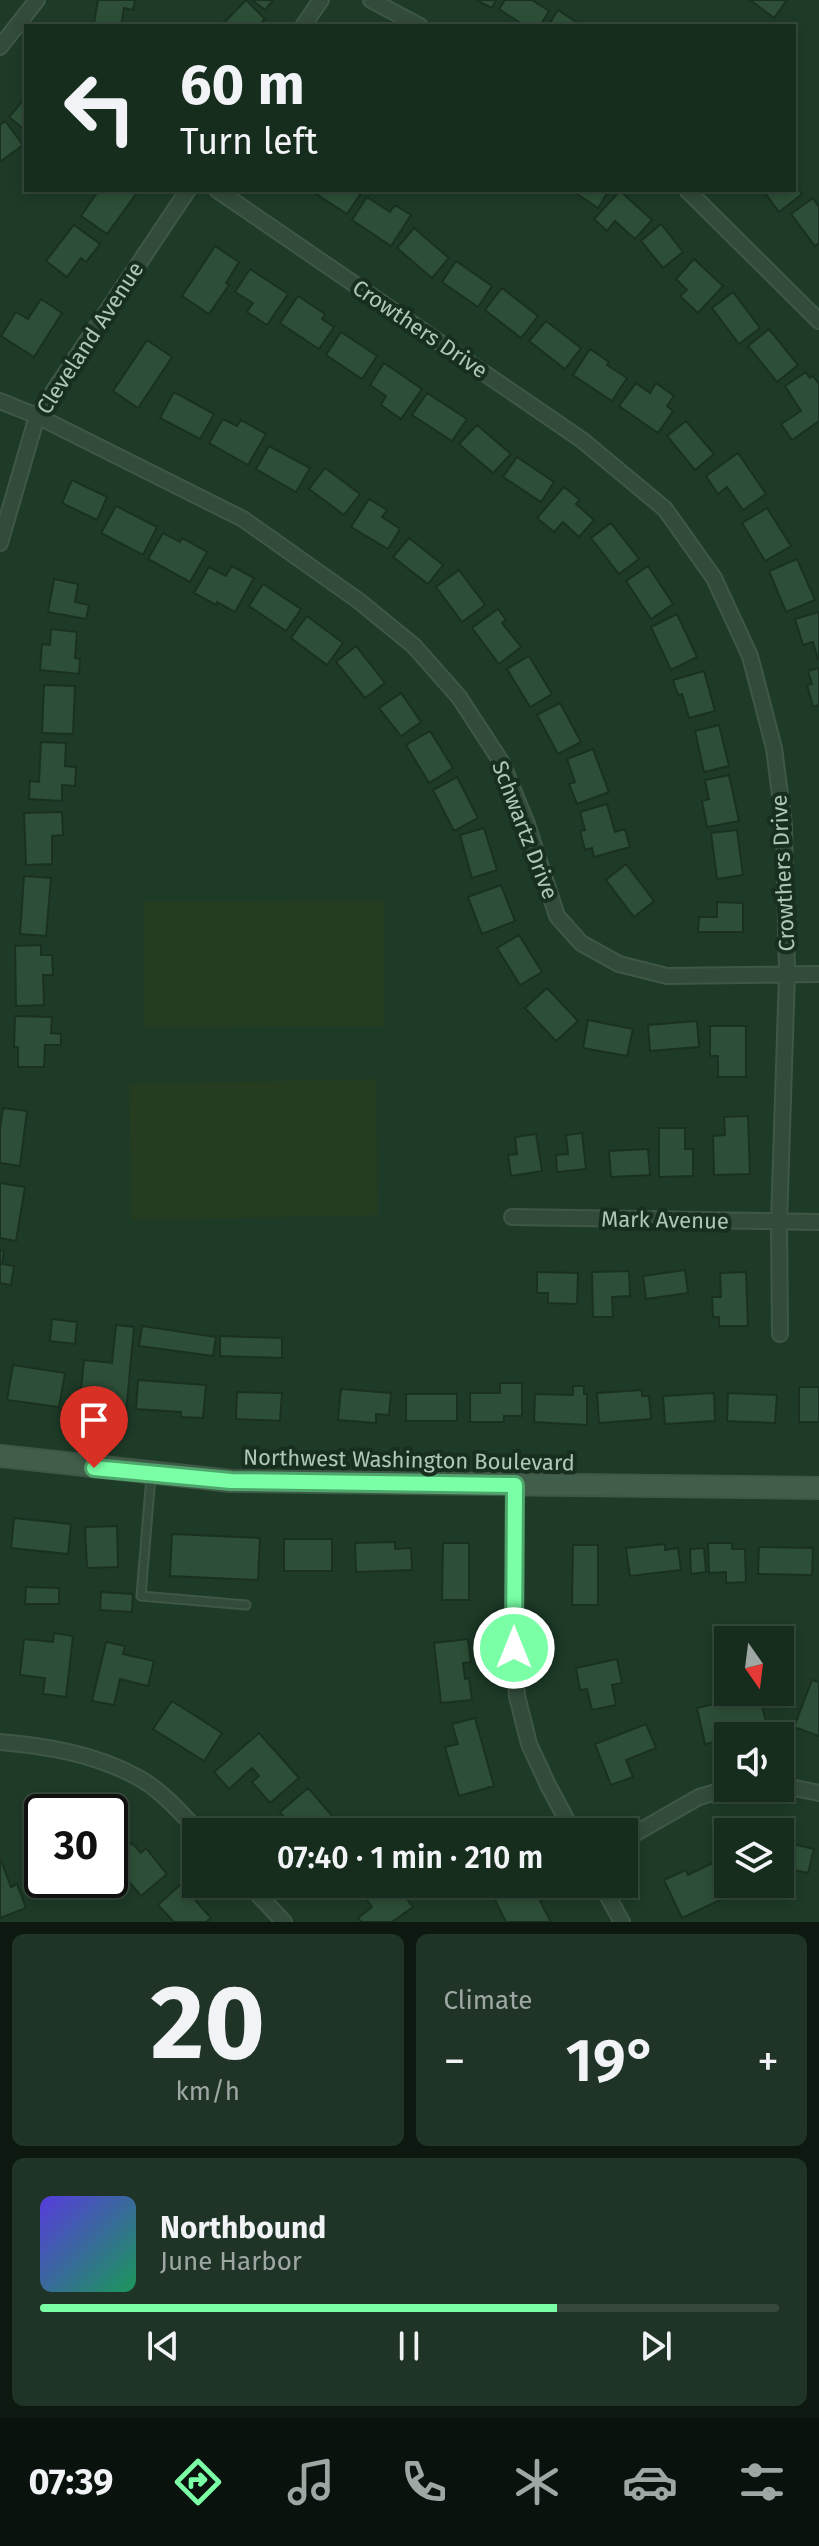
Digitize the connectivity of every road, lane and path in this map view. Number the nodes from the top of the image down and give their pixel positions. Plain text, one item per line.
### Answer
1 (37, 0) edge
2 (321, 0) edge
3 (371, 0) edge
4 (304, 24) edge
5 (416, 24) edge
6 (0, 47) edge
7 (187, 192) edge
8 (220, 192) edge
9 (689, 192) edge
10 (819, 321) edge
11 (0, 401) edge
12 (37, 416) junction
13 (0, 543) edge
14 (787, 974) junction
15 (819, 974) edge
16 (512, 1217) dead end
17 (779, 1222) junction
18 (819, 1222) edge
19 (780, 1334) dead end
20 (0, 1456) edge
21 (151, 1473) junction
22 (515, 1485) junction
23 (819, 1488) edge
24 (246, 1605) dead end
25 (0, 1742) edge
26 (794, 1788) edge
27 (714, 1793) edge
28 (819, 1793) edge
29 (186, 1818) edge
30 (566, 1818) edge
31 (638, 1832) edge
32 (261, 1898) edge
33 (609, 1898) edge
34 (284, 1922) edge
35 (622, 1922) edge

1 - 6 street
2 - 4 street
3 - 5 street
7 - 12 street, Cleveland Avenue
8 - 14 street, Crowthers Drive
9 - 10 street
11 - 12 street, Schwartz Drive
12 - 13 street, Cleveland Avenue
12 - 14 street, Schwartz Drive
14 - 15 street, Schwartz Drive
14 - 17 street, Crowthers Drive
16 - 17 street, Mark Avenue
17 - 18 street, Mark Avenue
17 - 19 street, Crowthers Drive
20 - 21 main road, Northwest Washington Boulevard
21 - 22 main road, Northwest Washington Boulevard
21 - 24 lane
22 - 23 main road, Northwest Washington Boulevard
22 - 30 street
25 - 29 street
26 - 28 street
27 - 31 street
32 - 34 street
33 - 35 street

